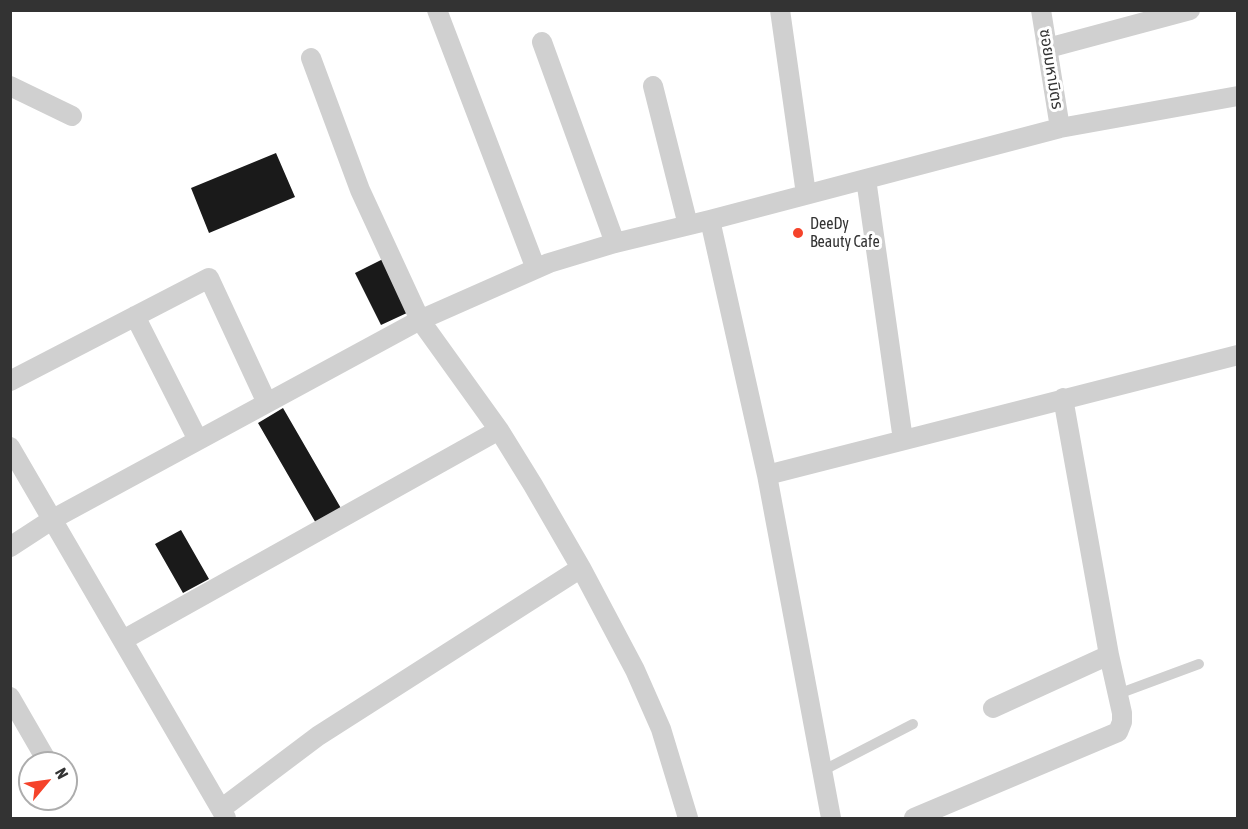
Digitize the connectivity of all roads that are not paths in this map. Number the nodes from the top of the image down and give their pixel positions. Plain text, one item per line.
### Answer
1 (436, 10) edge
2 (780, 10) edge
3 (1041, 10) edge
4 (1190, 10) edge
5 (542, 42) dead end
6 (1048, 48) junction
7 (310, 58) dead end
8 (10, 86) edge
9 (653, 86) dead end
10 (1238, 96) edge
11 (72, 116) dead end
12 (1060, 128) junction
13 (866, 179) junction
14 (806, 194) junction
15 (710, 220) junction
16 (688, 225) junction
17 (615, 243) junction
18 (536, 269) junction
19 (135, 316) junction
20 (420, 320) junction
21 (1238, 355) edge
22 (10, 381) edge
23 (1063, 398) junction
24 (267, 403) junction
25 (499, 430) junction
26 (198, 440) junction
27 (903, 440) junction
28 (10, 447) edge
29 (767, 475) junction
30 (53, 519) junction
31 (10, 547) edge
32 (581, 568) junction
33 (123, 640) junction
34 (1108, 655) junction
35 (1199, 664) dead end
36 (1118, 694) junction
37 (10, 697) edge
38 (993, 708) dead end
39 (913, 724) dead end
40 (41, 751) edge
41 (822, 771) junction
42 (224, 814) edge
43 (688, 819) edge
44 (831, 819) edge
45 (914, 819) edge

1 - 18 street
2 - 14 street
3 - 6 street, ซอยมหามิตร
4 - 6 street
5 - 17 street
6 - 12 street, ซอยมหามิตร
7 - 20 street
8 - 11 street
9 - 16 street
10 - 12 street
12 - 13 street
13 - 14 street
13 - 27 street
14 - 15 street
15 - 16 street
15 - 29 street
16 - 17 street
17 - 18 street
18 - 20 street
19 - 22 street
19 - 24 street
19 - 26 street
20 - 24 street
20 - 25 street
21 - 23 street
23 - 27 street
23 - 34 street
24 - 26 street
25 - 32 street
25 - 33 street
26 - 30 street
27 - 29 street
28 - 30 street
29 - 41 street
30 - 31 street
30 - 33 street
32 - 42 street
32 - 43 street
33 - 42 street
34 - 36 street
34 - 38 street
35 - 36 lane
36 - 45 street
37 - 40 street
39 - 41 lane
41 - 44 street

